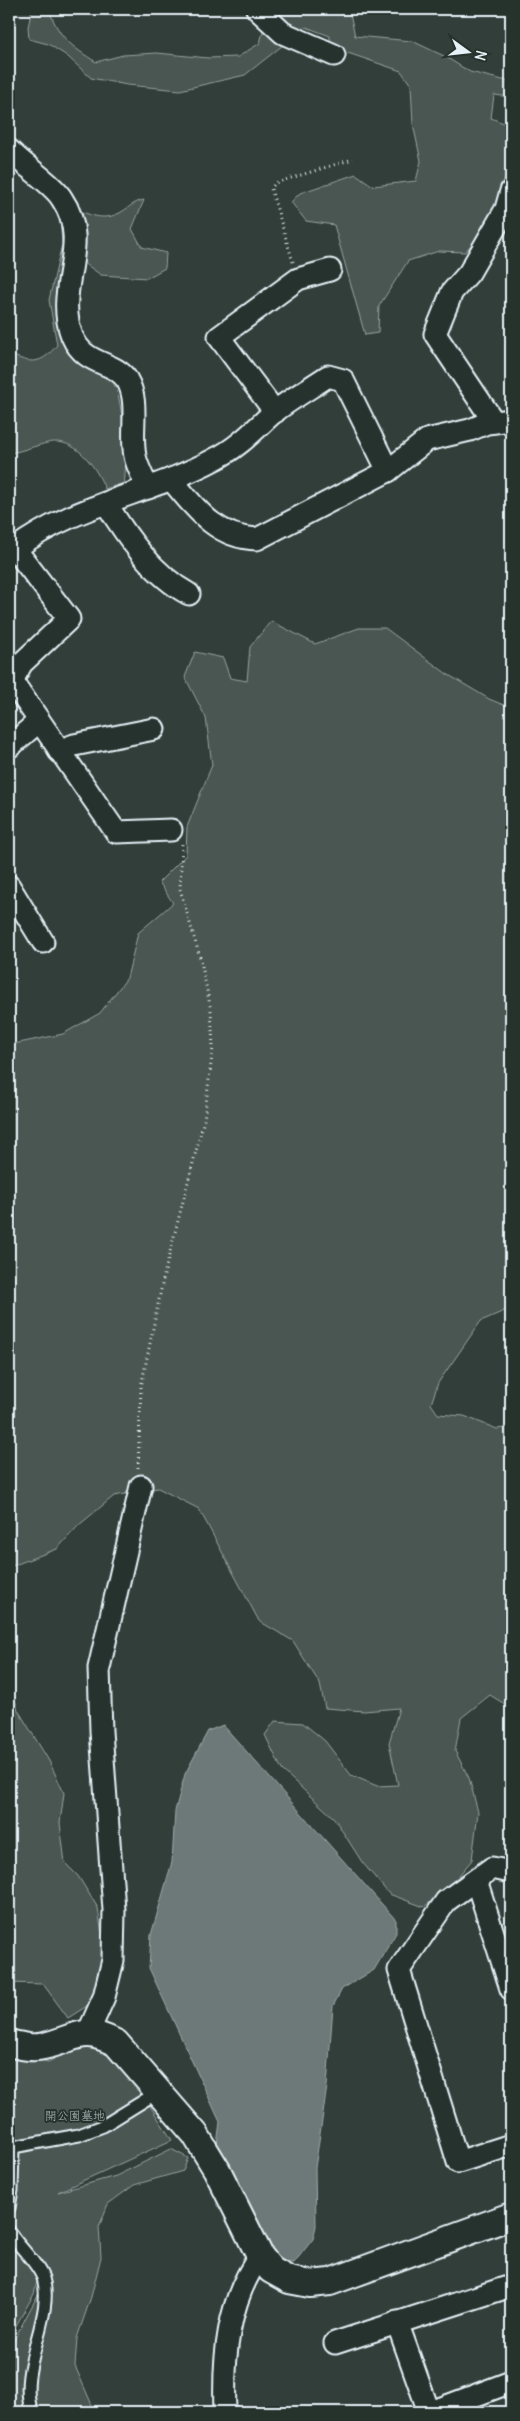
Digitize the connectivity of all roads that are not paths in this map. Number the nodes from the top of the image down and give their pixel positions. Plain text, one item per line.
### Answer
1 (257, 9) edge
2 (334, 55) dead end
3 (9, 150) edge
4 (511, 191) edge
5 (330, 270) dead end
6 (275, 412) junction
7 (502, 421) edge
8 (388, 471) junction
9 (171, 479) junction
10 (148, 488) junction
11 (106, 503) junction
12 (12, 549) edge
13 (189, 594) dead end
14 (10, 682) edge
15 (39, 721) junction
16 (154, 729) dead end
17 (9, 747) edge
18 (59, 751) junction
19 (171, 830) road end
20 (9, 886) edge
21 (43, 942) dead end
22 (141, 1486) road end
23 (511, 1872) edge
24 (476, 1880) junction
25 (511, 1990) edge
26 (88, 2033) junction
27 (9, 2043) edge
28 (158, 2092) junction
29 (511, 2145) edge
30 (10, 2146) edge
31 (9, 2208) edge
32 (511, 2216) edge
33 (9, 2231) edge
34 (260, 2256) junction
35 (511, 2286) edge
36 (397, 2322) junction
37 (334, 2343) dead end
38 (511, 2382) edge
39 (32, 2412) edge
40 (225, 2412) edge
41 (430, 2412) edge

1 - 2 street
3 - 10 street
4 - 7 street
5 - 6 street
6 - 8 street
6 - 9 street
7 - 8 street
8 - 9 street
9 - 10 street
10 - 11 street
11 - 12 street
11 - 13 street
12 - 14 street
14 - 15 street
15 - 17 street
15 - 18 street
16 - 18 street
18 - 19 street
20 - 21 street
22 - 26 street
23 - 24 street
24 - 25 street
24 - 29 street
26 - 27 street
26 - 28 street
28 - 30 lane
28 - 34 street
30 - 31 lane
32 - 34 street
33 - 39 lane
34 - 40 street
35 - 36 street
36 - 37 street
36 - 41 street
38 - 41 street

